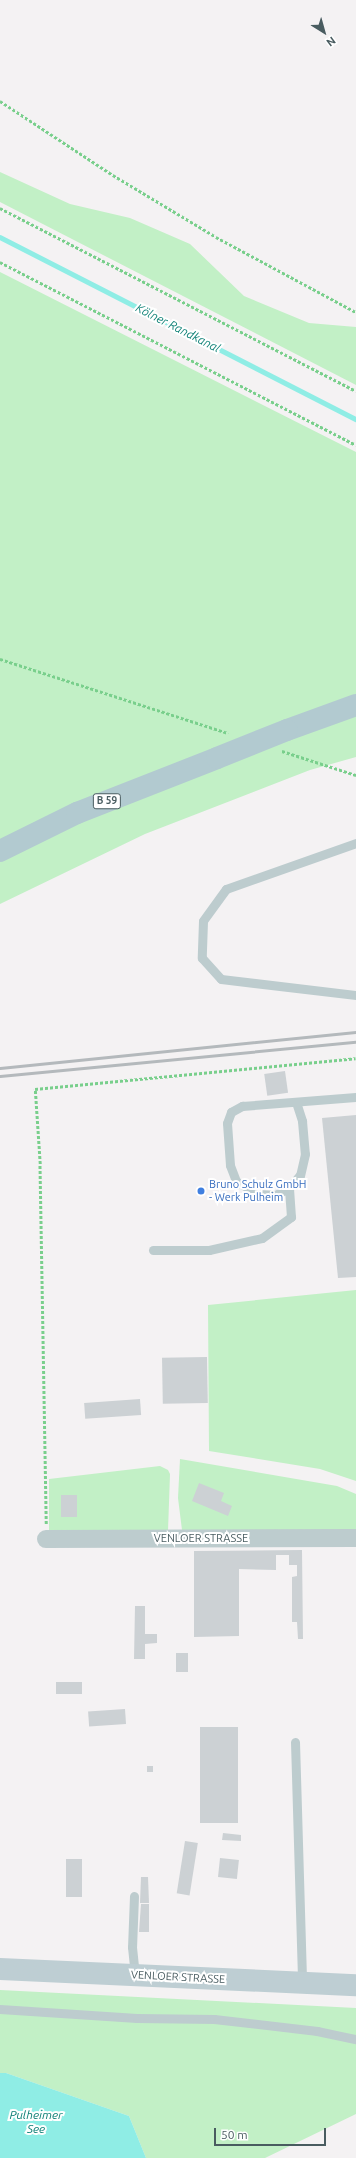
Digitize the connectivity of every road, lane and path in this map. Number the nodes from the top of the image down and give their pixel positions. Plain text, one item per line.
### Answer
1 (0, 101) edge
2 (0, 208) edge
3 (0, 262) edge
4 (356, 312) edge
5 (356, 391) edge
6 (356, 445) edge
7 (0, 658) edge
8 (356, 705) edge
9 (235, 735) dead end
10 (284, 740) junction
11 (356, 775) edge
12 (356, 844) edge
13 (0, 850) edge
14 (356, 996) edge
15 (356, 1058) edge
16 (356, 1097) edge
17 (296, 1102) junction
18 (289, 1188) junction
19 (153, 1250) dead end
20 (356, 1538) edge
21 (46, 1539) joint
22 (295, 1742) dead end
23 (134, 1896) dead end
24 (0, 1969) edge
25 (135, 1974) junction
26 (302, 1983) junction
27 (356, 1985) edge
28 (0, 2009) edge
29 (356, 2039) edge

1 - 4 path
2 - 5 path
3 - 6 path
7 - 9 path
8 - 10 main road, B 59
10 - 11 path
10 - 13 main road, B 59, bridge
12 - 14 lane
15 - 21 path
16 - 17 lane
17 - 18 lane
17 - 18 lane
18 - 19 lane
20 - 21 street, VENLOER STRASSE
22 - 26 lane
23 - 25 lane
24 - 25 main road, VENLOER STRASSE
25 - 26 main road, VENLOER STRASSE
26 - 27 main road, VENLOER STRASSE
28 - 29 lane

